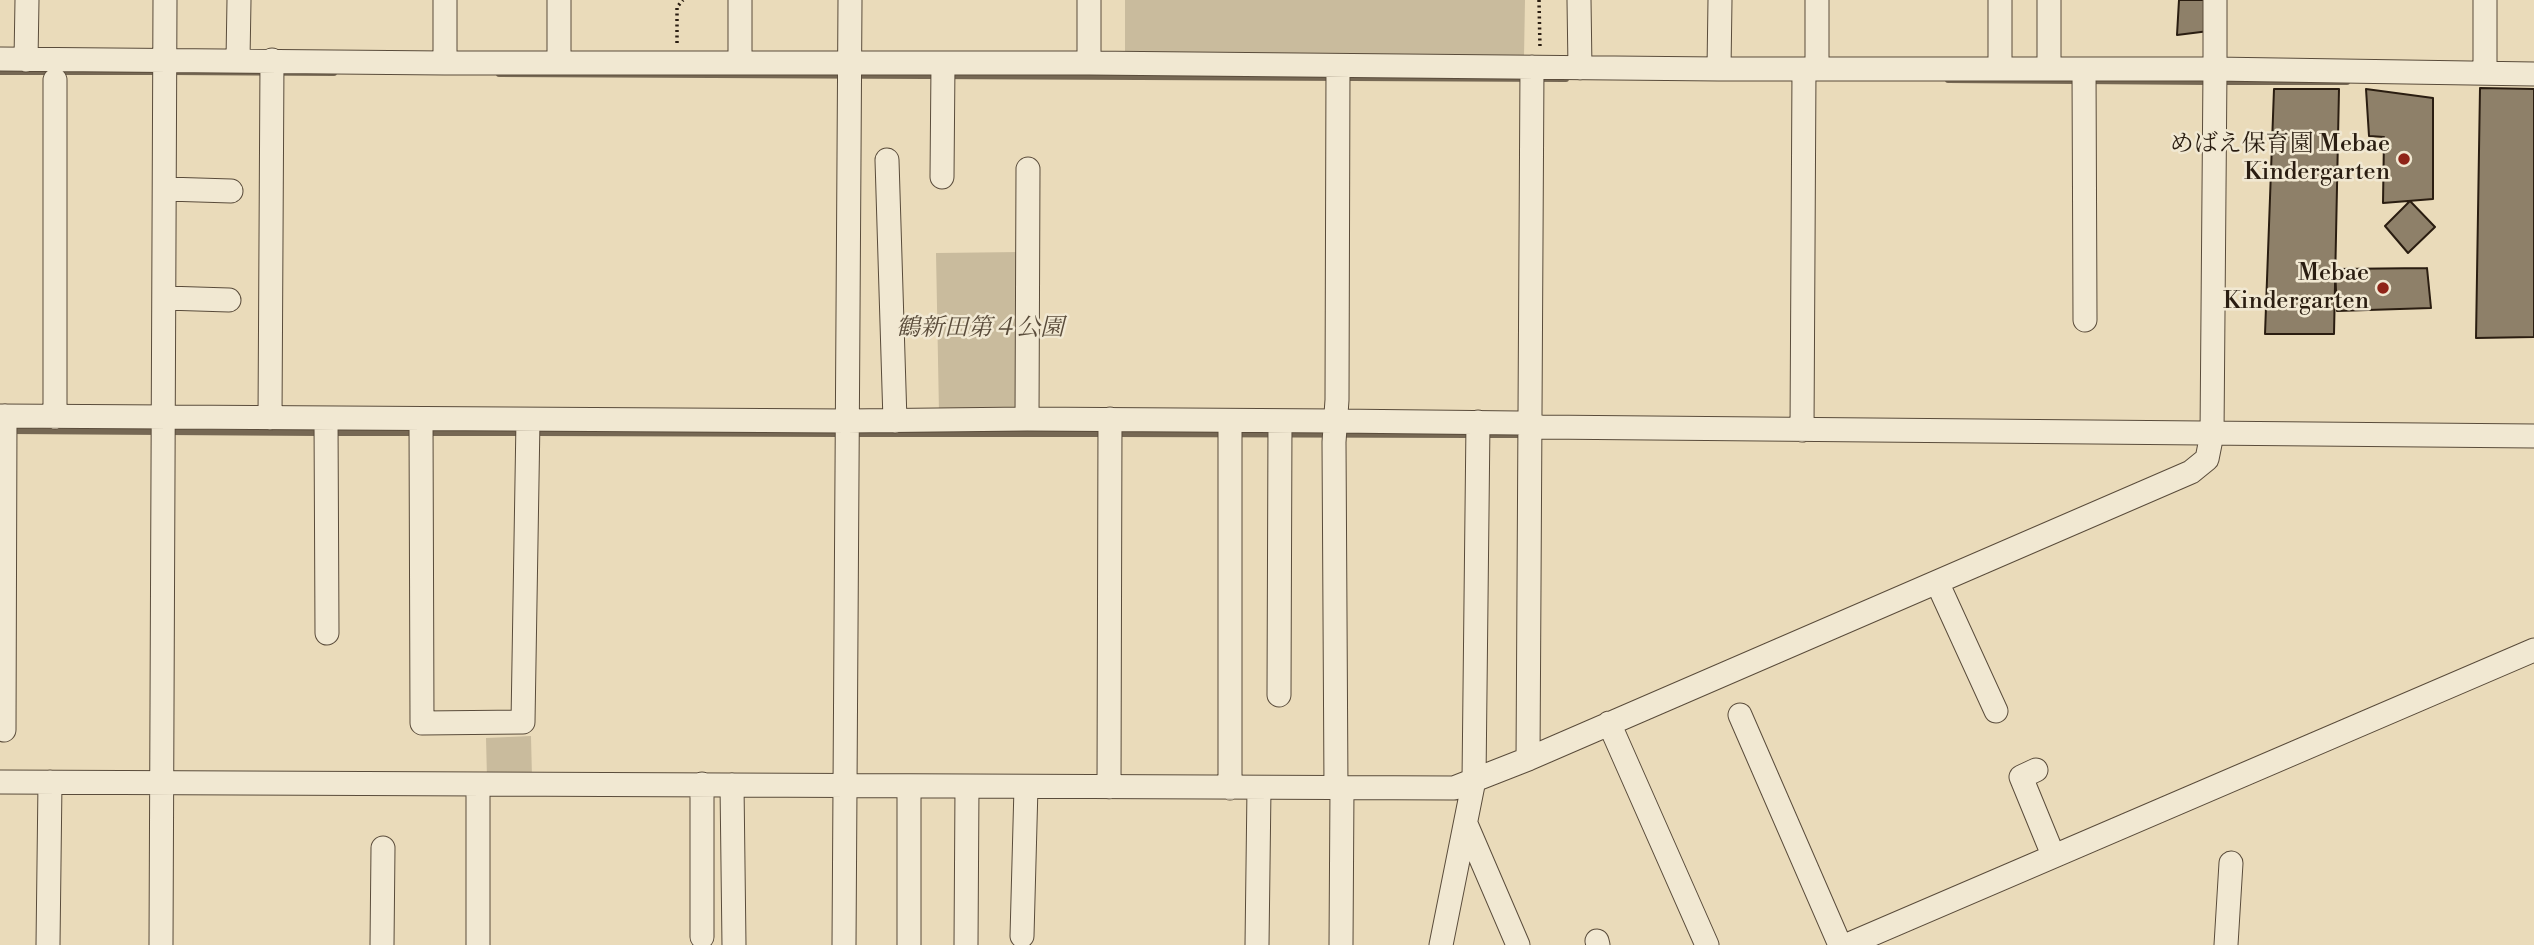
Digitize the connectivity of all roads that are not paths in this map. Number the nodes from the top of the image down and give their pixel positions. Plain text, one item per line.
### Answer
1 (27, 0) edge
2 (165, 0) edge
3 (239, 0) edge
4 (444, 0) edge
5 (559, 0) edge
6 (740, 0) edge
7 (850, 0) edge
8 (1089, 0) edge
9 (1579, 0) edge
10 (1720, 0) edge
11 (1817, 0) edge
12 (2000, 0) edge
13 (2049, 0) edge
14 (2215, 0) edge
15 (2485, 0) edge
16 (0, 59) edge
17 (26, 60) junction
18 (238, 60) junction
19 (559, 62) junction
20 (1089, 62) junction
21 (444, 63) junction
22 (740, 63) junction
23 (165, 68) junction
24 (272, 68) junction
25 (1580, 68) junction
26 (1720, 69) junction
27 (2000, 69) junction
28 (2049, 69) junction
29 (1534, 72) junction
30 (850, 73) junction
31 (943, 73) junction
32 (2485, 73) junction
33 (1338, 74) junction
34 (1807, 74) junction
35 (2534, 74) edge
36 (2084, 77) junction
37 (2215, 78) junction
38 (55, 80) dead end
39 (887, 160) dead end
40 (1028, 169) dead end
41 (942, 177) dead end
42 (166, 189) junction
43 (232, 191) dead end
44 (165, 298) junction
45 (229, 300) dead end
46 (2085, 320) dead end
47 (55, 417) junction
48 (270, 418) junction
49 (1027, 419) junction
50 (895, 421) junction
51 (4, 424) edge
52 (164, 427) junction
53 (326, 428) junction
54 (422, 429) junction
55 (528, 429) junction
56 (1110, 429) junction
57 (847, 430) junction
58 (1230, 430) junction
59 (1279, 430) junction
60 (1335, 430) junction
61 (1802, 430) junction
62 (1478, 431) junction
63 (1529, 432) junction
64 (2534, 436) edge
65 (2212, 438) junction
66 (1937, 582) junction
67 (327, 633) dead end
68 (2534, 650) edge
69 (1279, 695) dead end
70 (1996, 711) dead end
71 (1740, 715) dead end
72 (1609, 723) junction
73 (4, 730) dead end
74 (1528, 759) junction
75 (2021, 777) dead end
76 (1474, 780) junction
77 (0, 782) edge
78 (50, 782) junction
79 (160, 782) junction
80 (478, 784) junction
81 (702, 785) junction
82 (732, 785) junction
83 (845, 786) junction
84 (909, 787) junction
85 (967, 787) junction
86 (1026, 787) junction
87 (1109, 787) junction
88 (1230, 788) junction
89 (1259, 788) junction
90 (1339, 788) junction
91 (1466, 824) junction
92 (383, 848) dead end
93 (2053, 855) junction
94 (2231, 863) dead end
95 (1022, 936) dead end
96 (702, 937) dead end
97 (48, 945) edge
98 (161, 945) edge
99 (382, 945) edge
100 (478, 945) edge
101 (734, 945) edge
102 (844, 945) edge
103 (909, 945) edge
104 (966, 945) edge
105 (1257, 945) edge
106 (1341, 945) edge
107 (1441, 945) edge
108 (1518, 945) edge
109 (1707, 945) edge
110 (1840, 945) edge
111 (1847, 945) edge
112 (2226, 945) edge

1 - 17 street
2 - 23 street
3 - 18 street
4 - 21 street
5 - 19 street
6 - 22 street
7 - 30 street
8 - 20 street
9 - 25 street
10 - 26 street
11 - 34 street
12 - 27 street
13 - 28 street
14 - 37 street
15 - 32 street
16 - 17 street
17 - 23 street
18 - 23 street
18 - 24 street
19 - 21 street
19 - 22 street
20 - 31 street
20 - 33 street
21 - 24 street
22 - 30 street
23 - 42 street
24 - 48 street
25 - 26 street
25 - 29 street
26 - 34 street
27 - 28 street
27 - 34 street
28 - 36 street
29 - 33 street
29 - 63 street
30 - 31 street
30 - 57 street
31 - 41 street
32 - 35 street
32 - 37 street
33 - 60 street
34 - 61 street
36 - 37 street
36 - 46 street
37 - 65 street
38 - 47 street
39 - 50 street
40 - 49 street
42 - 43 street
42 - 44 street
44 - 45 street
44 - 52 street
47 - 51 street
47 - 52 street
48 - 52 street
48 - 53 street
49 - 50 street
49 - 56 street
50 - 57 street
51 - 73 street
52 - 79 street
53 - 54 street
53 - 67 street
54 - 55 street
54 - 55 street
55 - 57 street
56 - 58 street
56 - 87 street
57 - 83 street
58 - 59 street
58 - 88 street
59 - 60 street
59 - 69 street
60 - 62 street
60 - 90 street
61 - 63 street
61 - 65 street
62 - 63 street
62 - 76 street
63 - 74 street
64 - 65 street
65 - 66 street
66 - 70 street
66 - 72 street
68 - 93 street
71 - 110 street
72 - 74 street
72 - 109 street
74 - 76 street
75 - 93 street
76 - 90 street
76 - 91 street
77 - 78 street
78 - 79 street
78 - 97 street
79 - 80 street
79 - 98 street
80 - 81 street
80 - 100 street
81 - 82 street
81 - 96 street
82 - 83 street
82 - 101 street
83 - 84 street
83 - 102 street
84 - 85 street
84 - 103 street
85 - 86 street
85 - 104 street
86 - 87 street
86 - 95 street
87 - 88 street
88 - 89 street
89 - 90 street
89 - 105 street
90 - 106 street
91 - 107 street
91 - 108 street
92 - 99 street
93 - 111 street
94 - 112 street

